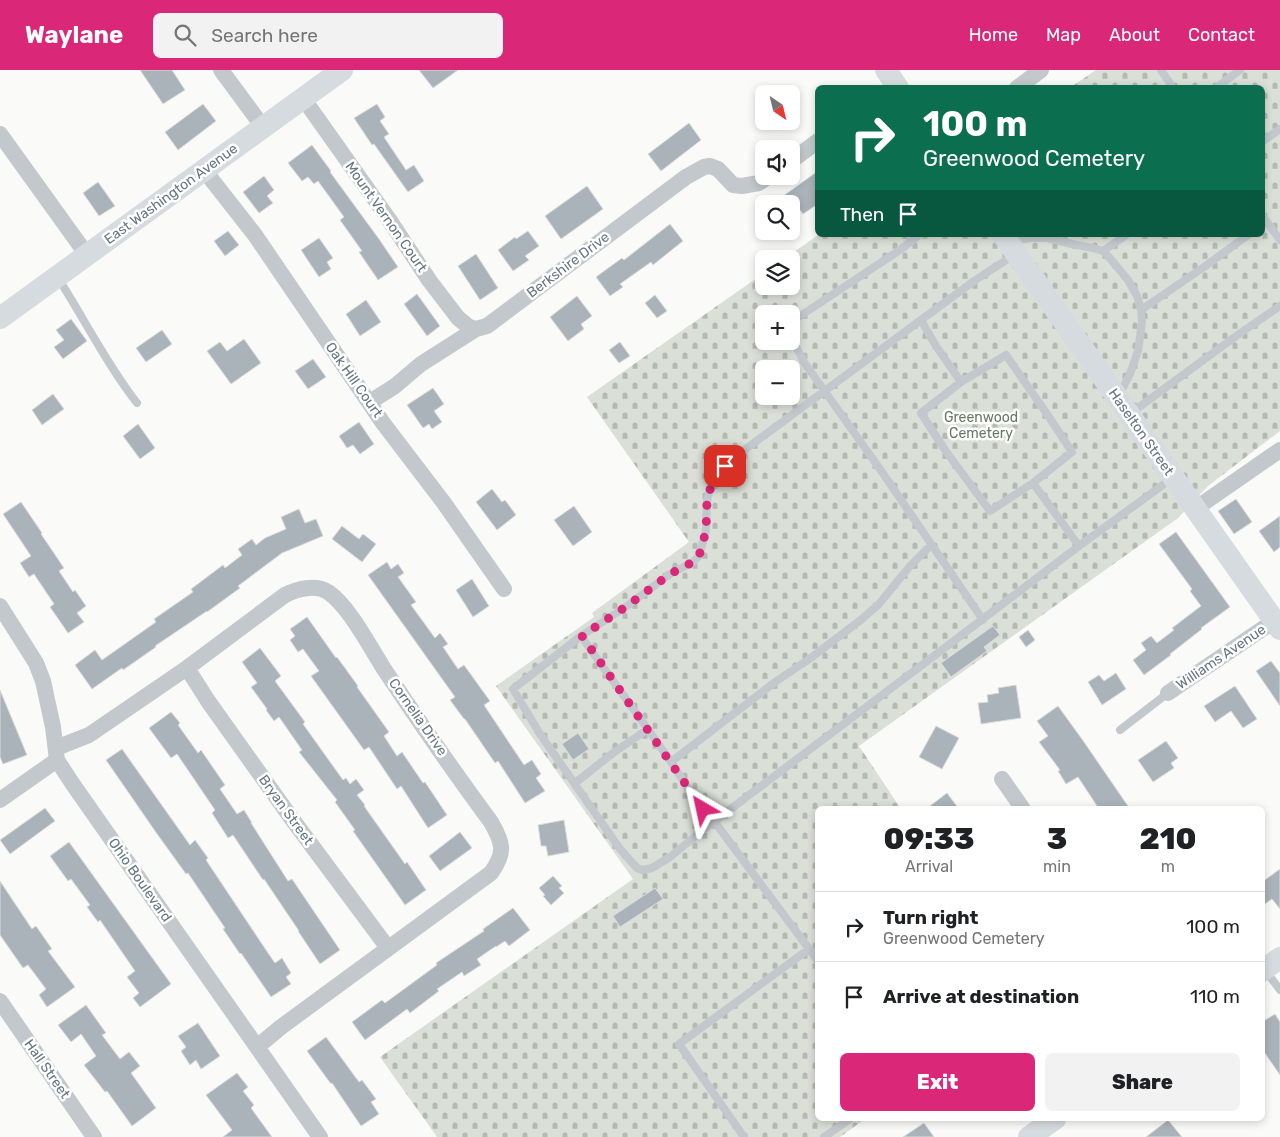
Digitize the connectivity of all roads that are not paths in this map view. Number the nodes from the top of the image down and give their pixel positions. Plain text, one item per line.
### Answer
1 (221, 70) edge
2 (342, 70) edge
3 (1041, 70) edge
4 (1160, 70) edge
5 (1240, 70) edge
6 (1021, 85) edge
7 (1171, 85) edge
8 (1220, 85) edge
9 (303, 98) junction
10 (263, 128) junction
11 (1280, 129) edge
12 (0, 134) edge
13 (1265, 140) edge
14 (815, 143) edge
15 (800, 154) edge
16 (204, 170) junction
17 (755, 184) edge
18 (1265, 221) edge
19 (917, 237) edge
20 (1123, 237) edge
21 (1245, 237) edge
22 (1280, 240) edge
23 (1008, 243) edge
24 (1103, 251) junction
25 (86, 255) junction
26 (57, 277) junction
27 (1280, 306) edge
28 (1141, 310) junction
29 (800, 316) edge
30 (0, 318) edge
31 (921, 320) junction
32 (476, 329) junction
33 (798, 350) edge
34 (961, 382) junction
35 (824, 390) junction
36 (370, 402) junction
37 (137, 403) dead end
38 (1123, 407) junction
39 (1280, 450) edge
40 (1173, 477) junction
41 (1033, 484) junction
42 (1195, 509) junction
43 (931, 545) junction
44 (1079, 546) junction
45 (504, 589) dead end
46 (0, 606) edge
47 (982, 620) junction
48 (1277, 625) edge
49 (582, 636) junction
50 (187, 668) junction
51 (1168, 693) joint
52 (648, 729) junction
53 (1120, 730) dead end
54 (57, 754) junction
55 (671, 762) junction
56 (1002, 778) dead end
57 (574, 783) junction
58 (0, 800) edge
59 (1021, 806) edge
60 (714, 821) junction
61 (388, 948) junction
62 (809, 949) junction
63 (815, 957) edge
64 (1269, 966) edge
65 (1280, 990) edge
66 (0, 1001) edge
67 (257, 1047) junction
68 (847, 1121) edge
69 (1051, 1121) edge
70 (94, 1137) edge
71 (319, 1137) edge
72 (744, 1137) edge
73 (824, 1137) edge
74 (1029, 1137) edge

1 - 10 street
2 - 9 street, East Washington Avenue
3 - 6 street
4 - 7 lane
5 - 8 lane
9 - 10 street, East Washington Avenue
9 - 32 street, Mount Vernon Court
10 - 16 street, East Washington Avenue
11 - 13 lane
12 - 25 street
14 - 15 street
16 - 25 street, East Washington Avenue
16 - 36 street, Oak Hill Court
17 - 32 street, Berkshire Drive
18 - 22 lane
19 - 29 lane
20 - 24 lane
21 - 28 lane
23 - 24 lane
23 - 31 lane
23 - 38 street, Haselton Street
24 - 28 lane
25 - 26 street, East Washington Avenue
26 - 30 street, East Washington Avenue
26 - 37 lane
27 - 38 lane
28 - 38 lane
31 - 34 lane
31 - 35 lane
32 - 36 street, Berkshire Drive
33 - 35 lane
34 - 41 lane
34 - 41 lane
35 - 43 lane
35 - 49 lane
36 - 45 street, Oak Hill Court
38 - 40 street, Haselton Street
39 - 42 street
40 - 42 street, Haselton Street
40 - 44 lane
41 - 44 lane
42 - 48 street, Haselton Street
43 - 47 lane
43 - 55 lane
44 - 47 lane
46 - 54 street, Ohio Boulevard
47 - 60 lane
48 - 51 street, Williams Avenue
49 - 52 lane
49 - 57 lane
50 - 54 street, Cornelia Drive
50 - 61 street, Bryan Street
50 - 61 street, Cornelia Drive
51 - 53 lane
52 - 55 lane
52 - 57 lane
54 - 58 street
54 - 67 street, Ohio Boulevard
55 - 60 lane
56 - 59 street
57 - 60 lane
60 - 62 lane
61 - 67 street, Cornelia Drive
62 - 63 lane
62 - 72 lane
64 - 65 lane
66 - 70 street, Hall Street
67 - 71 street, Ohio Boulevard
68 - 73 lane
69 - 74 street

